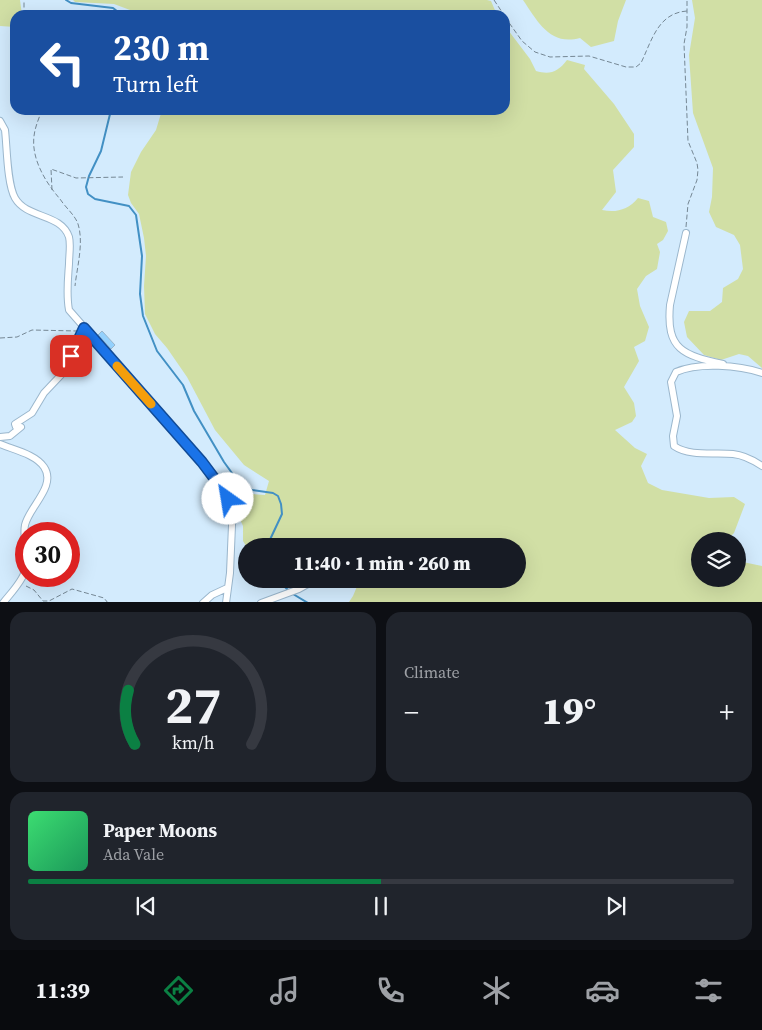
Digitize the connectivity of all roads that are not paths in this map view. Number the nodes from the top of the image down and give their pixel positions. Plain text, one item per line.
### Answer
1 (0, 121) edge
2 (686, 233) road end
3 (83, 329) junction
4 (736, 367) junction
5 (762, 373) edge
6 (0, 437) edge
7 (0, 444) edge
8 (762, 466) edge
9 (227, 588) junction
10 (300, 588) edge
11 (4, 602) edge
12 (203, 602) edge
13 (226, 602) edge
14 (261, 602) edge

1 - 3 street
2 - 4 street
3 - 6 street
3 - 9 street
4 - 5 street
4 - 8 street
7 - 11 street
9 - 12 street
9 - 13 street
10 - 14 street

